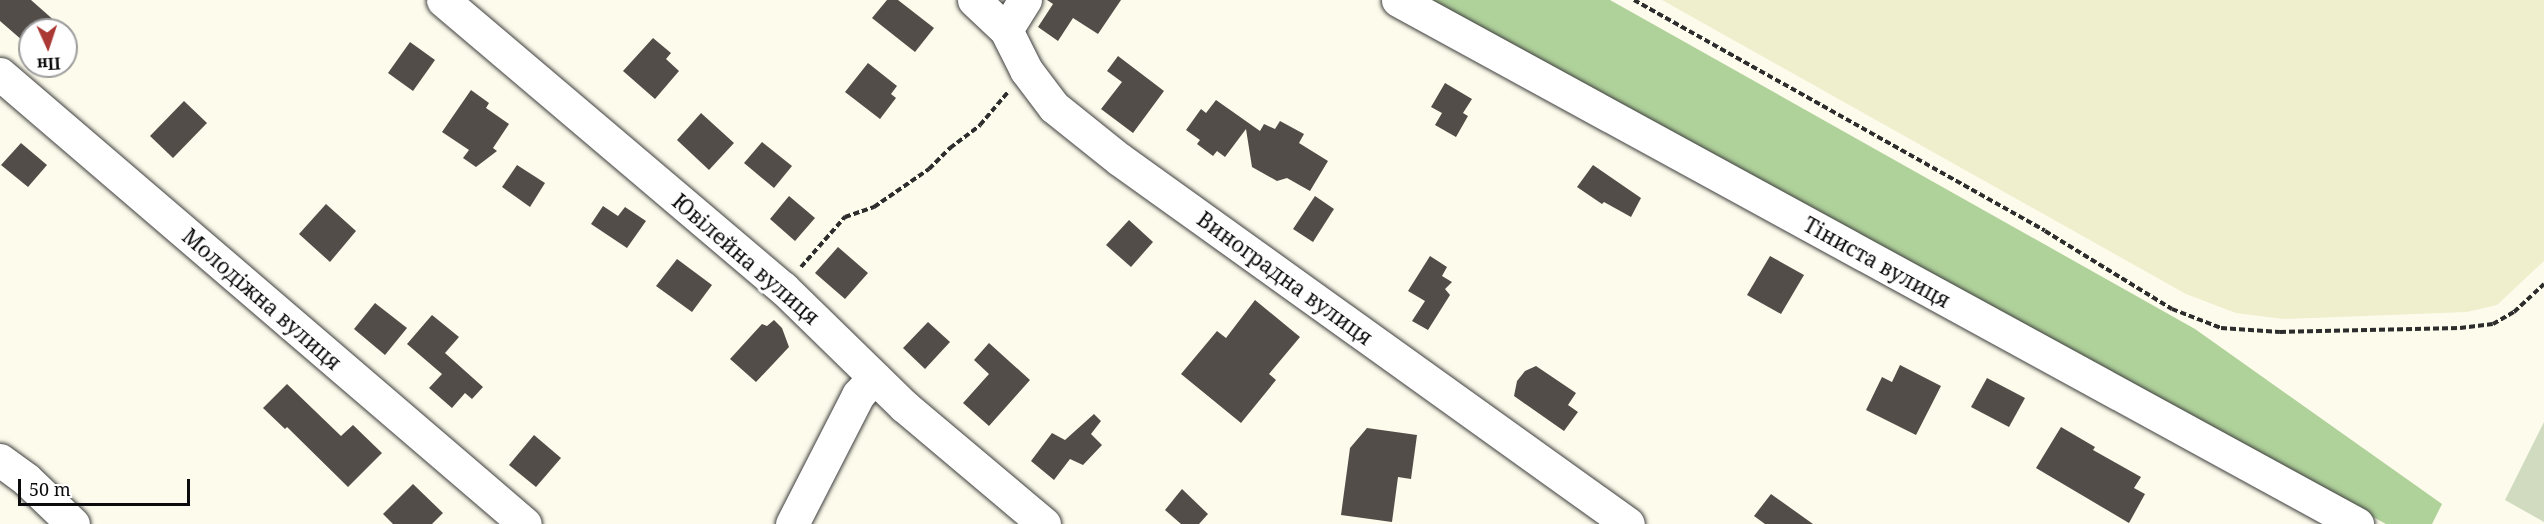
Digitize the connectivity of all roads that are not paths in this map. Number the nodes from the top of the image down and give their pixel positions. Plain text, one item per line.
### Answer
1 (442, 0) edge
2 (974, 0) edge
3 (1025, 0) edge
4 (1398, 0) edge
5 (1006, 30) junction
6 (0, 74) edge
7 (874, 377) junction
8 (0, 460) edge
9 (73, 524) edge
10 (525, 524) edge
11 (792, 524) edge
12 (1044, 524) edge
13 (1628, 524) edge
14 (2357, 524) edge

1 - 7 street, Ювілейна вулиця
2 - 5 street, Виноградна вулиця
3 - 5 street
4 - 14 street, Тіниста вулиця
5 - 13 street, Виноградна вулиця
6 - 10 street, Молодіжна вулиця
7 - 11 street
7 - 12 street, Ювілейна вулиця
8 - 9 street

